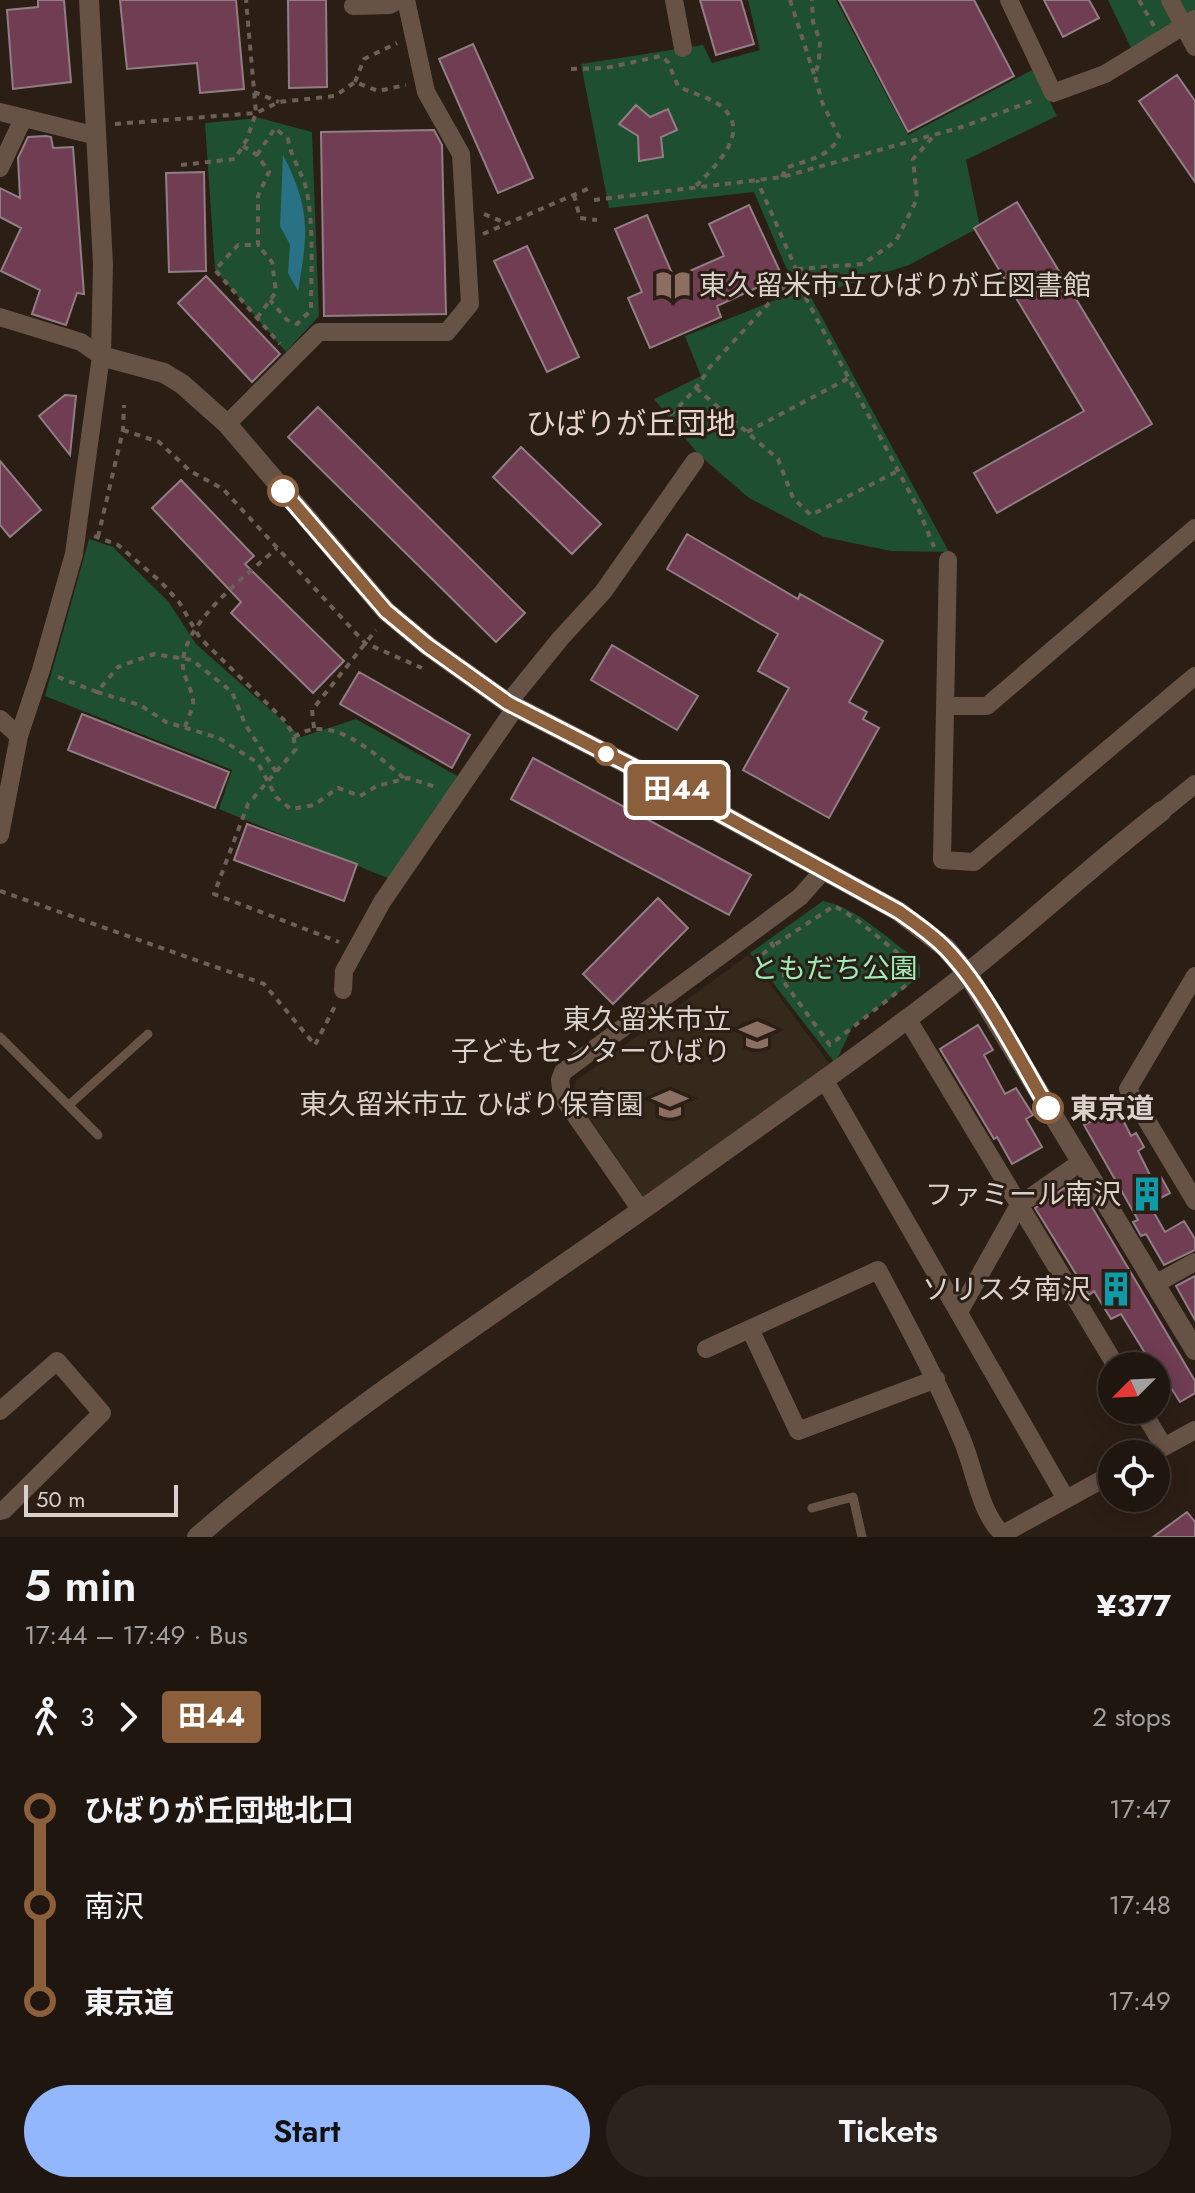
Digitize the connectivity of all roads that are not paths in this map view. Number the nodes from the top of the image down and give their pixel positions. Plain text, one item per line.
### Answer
1 (89, 0) edge
2 (399, 0) edge
3 (406, 0) edge
4 (674, 0) edge
5 (1009, 0) edge
6 (1170, 0) edge
7 (353, 6) dead end
8 (1189, 23) edge
9 (1195, 47) edge
10 (683, 48) dead end
11 (0, 112) edge
12 (23, 119) junction
13 (97, 130) junction
14 (0, 168) edge
15 (0, 317) edge
16 (101, 356) junction
17 (227, 424) junction
18 (695, 461) dead end
19 (1195, 528) edge
20 (948, 560) dead end
21 (1195, 676) edge
22 (512, 706) junction
23 (945, 706) junction
24 (7, 731) edge
25 (1195, 784) edge
26 (1162, 811) joint
27 (0, 835) edge
28 (823, 871) junction
29 (967, 973) junction
30 (1195, 978) edge
31 (343, 990) road end
32 (907, 1018) junction
33 (148, 1034) dead end
34 (0, 1037) edge
35 (824, 1079) junction
36 (69, 1105) junction
37 (98, 1135) dead end
38 (1081, 1162) junction
39 (1195, 1201) edge
40 (1019, 1205) junction
41 (641, 1210) junction
42 (1195, 1262) edge
43 (1155, 1284) junction
44 (959, 1312) junction
45 (750, 1329) junction
46 (706, 1349) dead end
47 (1195, 1350) edge
48 (1108, 1352) edge
49 (936, 1379) junction
50 (0, 1411) edge
51 (1195, 1430) edge
52 (1170, 1443) edge
53 (1098, 1482) edge
54 (1066, 1499) junction
55 (812, 1508) dead end
56 (0, 1511) edge
57 (1003, 1536) edge
58 (197, 1537) edge
59 (862, 1537) edge

1 - 13 street
2 - 7 street
3 - 17 street
4 - 10 street
5 - 8 street
6 - 8 street
8 - 9 street
11 - 12 street
12 - 13 street
12 - 14 street
13 - 16 street
15 - 16 street
16 - 17 street
16 - 24 street
17 - 22 street
18 - 22 street
19 - 23 street
20 - 23 street
21 - 23 street
22 - 28 street
22 - 31 street
24 - 27 street
25 - 26 street
26 - 29 street
28 - 29 street
28 - 41 street
29 - 32 street
29 - 38 street
30 - 39 street
32 - 35 street
32 - 40 street
33 - 36 lane
34 - 36 lane
35 - 41 street
35 - 44 street
36 - 37 lane
38 - 40 street
38 - 43 street
40 - 44 street
40 - 48 street
41 - 58 street
42 - 43 street
43 - 47 street
44 - 54 street
45 - 46 street
45 - 49 street
45 - 49 street
49 - 57 street
50 - 56 street
51 - 52 street
53 - 54 street
54 - 57 street
55 - 59 lane

